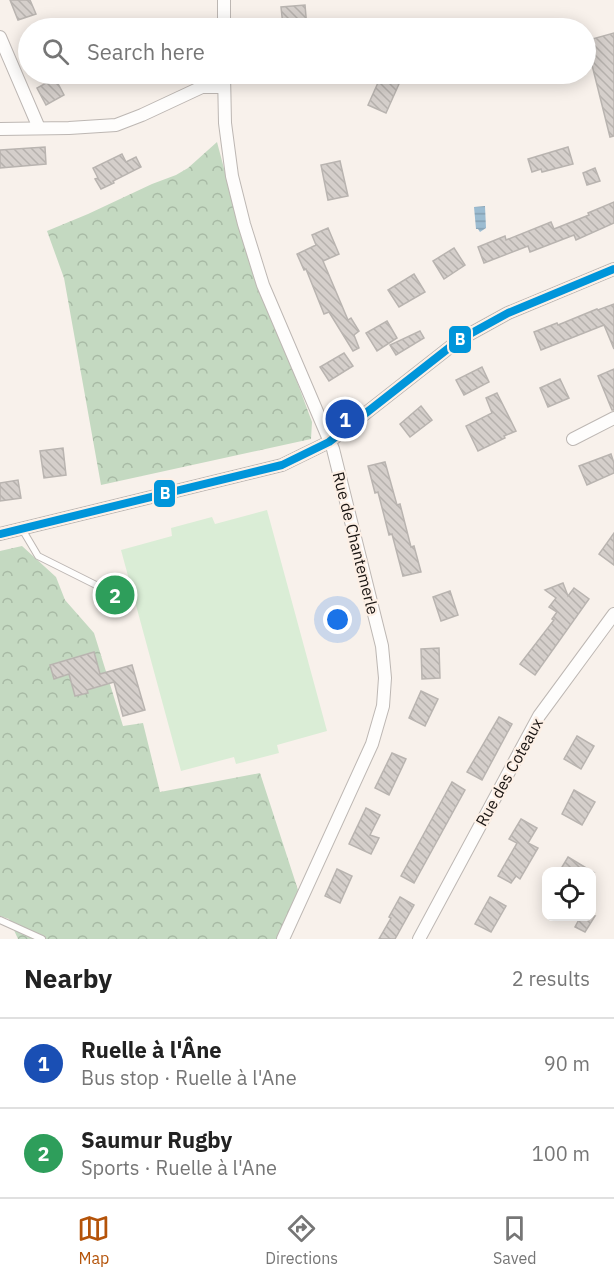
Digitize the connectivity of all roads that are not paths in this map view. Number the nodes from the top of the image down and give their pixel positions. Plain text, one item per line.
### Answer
1 (224, 0) edge
2 (224, 18) edge
3 (0, 37) edge
4 (18, 79) edge
5 (20, 84) edge
6 (224, 87) joint
7 (39, 128) junction
8 (0, 129) edge
9 (614, 269) edge
10 (614, 418) edge
11 (573, 439) dead end
12 (329, 442) junction
13 (22, 528) junction
14 (0, 534) edge
15 (110, 592) dead end
16 (614, 614) edge
17 (0, 920) edge
18 (42, 939) edge
19 (283, 939) edge
20 (419, 939) edge

1 - 2 street
3 - 4 street
5 - 7 street
6 - 7 street
6 - 12 street, Rue de Chantemerle
7 - 8 street
9 - 12 street
10 - 11 street
12 - 13 street
12 - 19 street, Rue de Chantemerle
13 - 14 street
13 - 15 lane
16 - 20 street, Rue des Coteaux
17 - 18 lane

